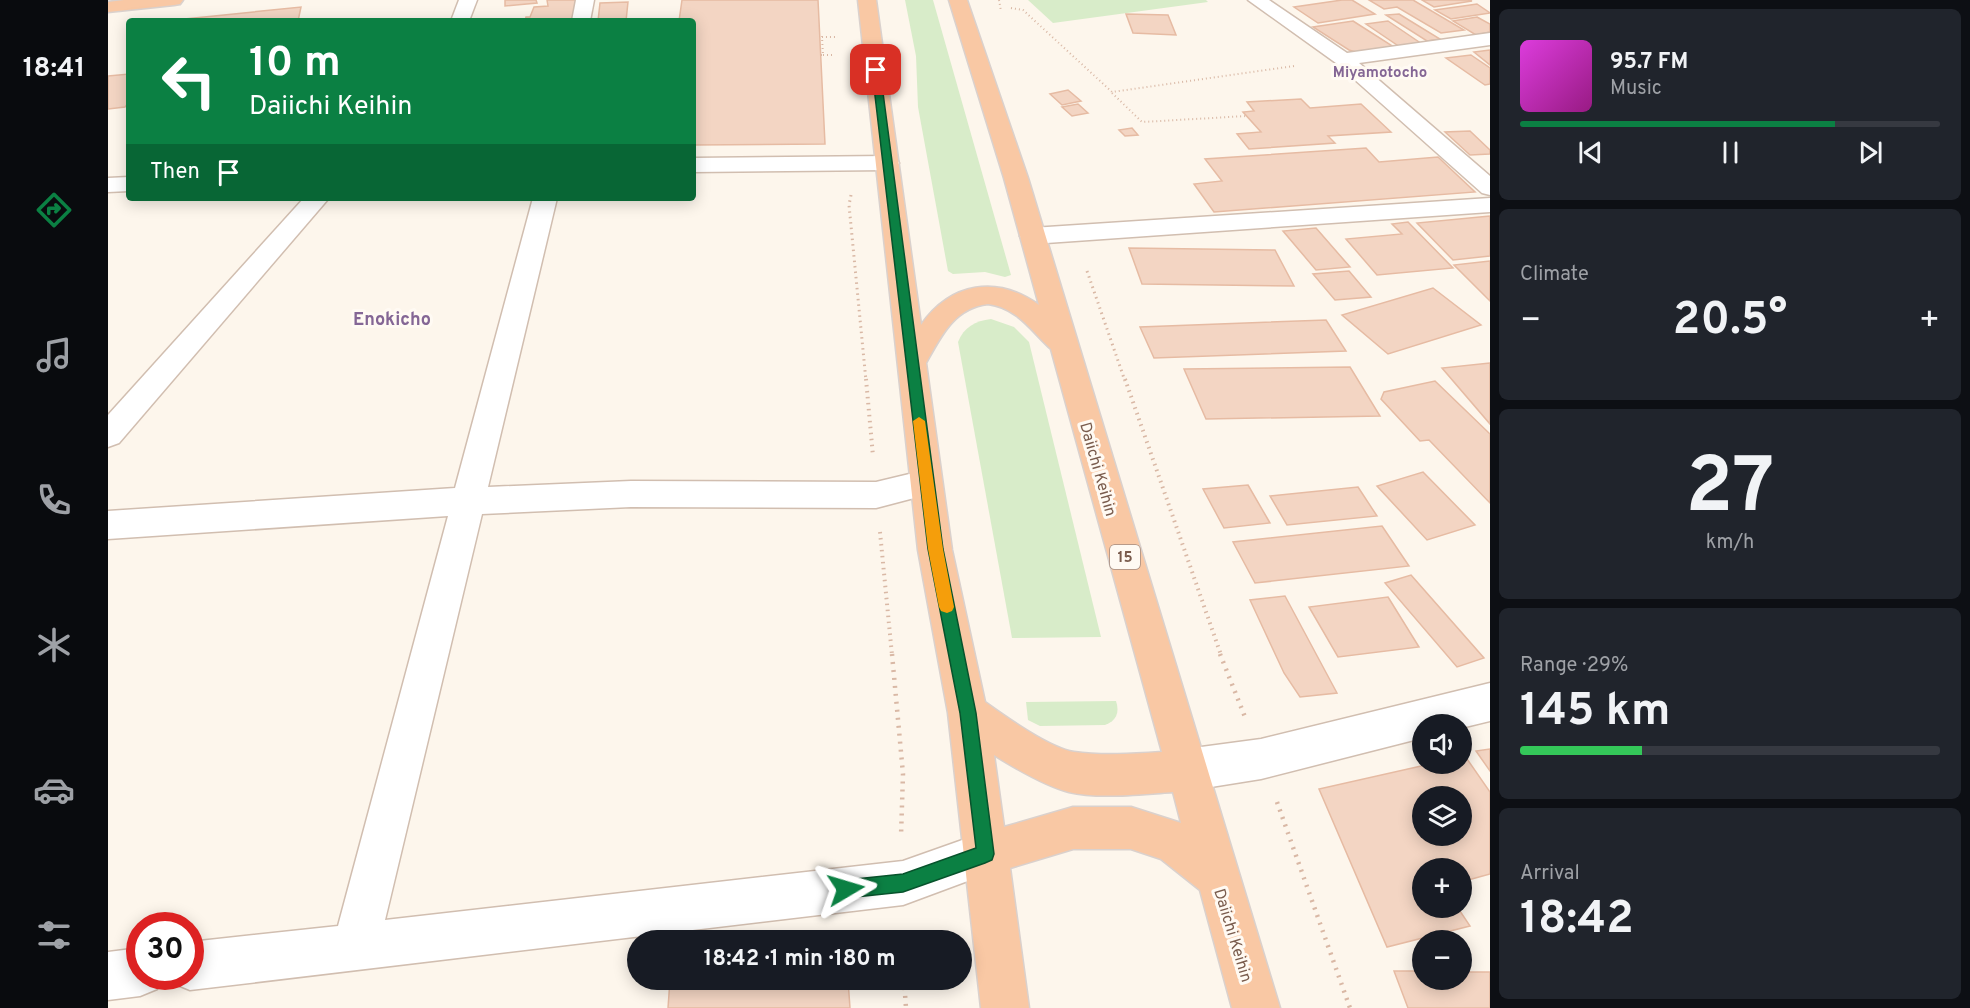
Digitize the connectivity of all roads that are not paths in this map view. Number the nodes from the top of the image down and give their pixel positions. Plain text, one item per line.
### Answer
1 (174, 0) edge
2 (468, 0) edge
3 (585, 0) edge
4 (867, 0) edge
5 (958, 0) edge
6 (1257, 0) edge
7 (108, 7) edge
8 (461, 18) edge
9 (582, 18) edge
10 (1490, 39) edge
11 (1343, 59) junction
12 (888, 164) junction
13 (696, 165) edge
14 (126, 184) edge
15 (108, 185) edge
16 (1490, 188) edge
17 (314, 201) edge
18 (544, 201) edge
19 (1490, 205) edge
20 (1032, 236) junction
21 (1062, 345) junction
22 (912, 363) junction
23 (108, 435) edge
24 (926, 483) junction
25 (469, 501) junction
26 (108, 525) edge
27 (1490, 702) edge
28 (968, 713) junction
29 (1186, 770) junction
30 (985, 854) junction
31 (1217, 876) junction
32 (355, 947) junction
33 (204, 964) edge
34 (126, 974) edge
35 (108, 976) edge
36 (1005, 1008) edge
37 (1256, 1008) edge

1 - 7 highway
2 - 8 street
3 - 9 street
4 - 12 highway
5 - 20 highway, Daiichi Keihin / 15
6 - 11 street
10 - 11 street
11 - 16 street
12 - 13 street
12 - 22 highway
14 - 15 street
17 - 23 street
18 - 25 street
19 - 20 street
20 - 21 highway, Daiichi Keihin / 15
21 - 22 highway
21 - 29 highway, Daiichi Keihin / 15
22 - 24 highway
24 - 25 street
24 - 28 highway
25 - 26 street
25 - 32 street
27 - 29 street
28 - 29 highway
28 - 30 highway
29 - 31 highway, Daiichi Keihin / 15
30 - 31 highway
30 - 32 street
30 - 36 highway
31 - 37 highway, Daiichi Keihin / 15
32 - 33 street
34 - 35 street

